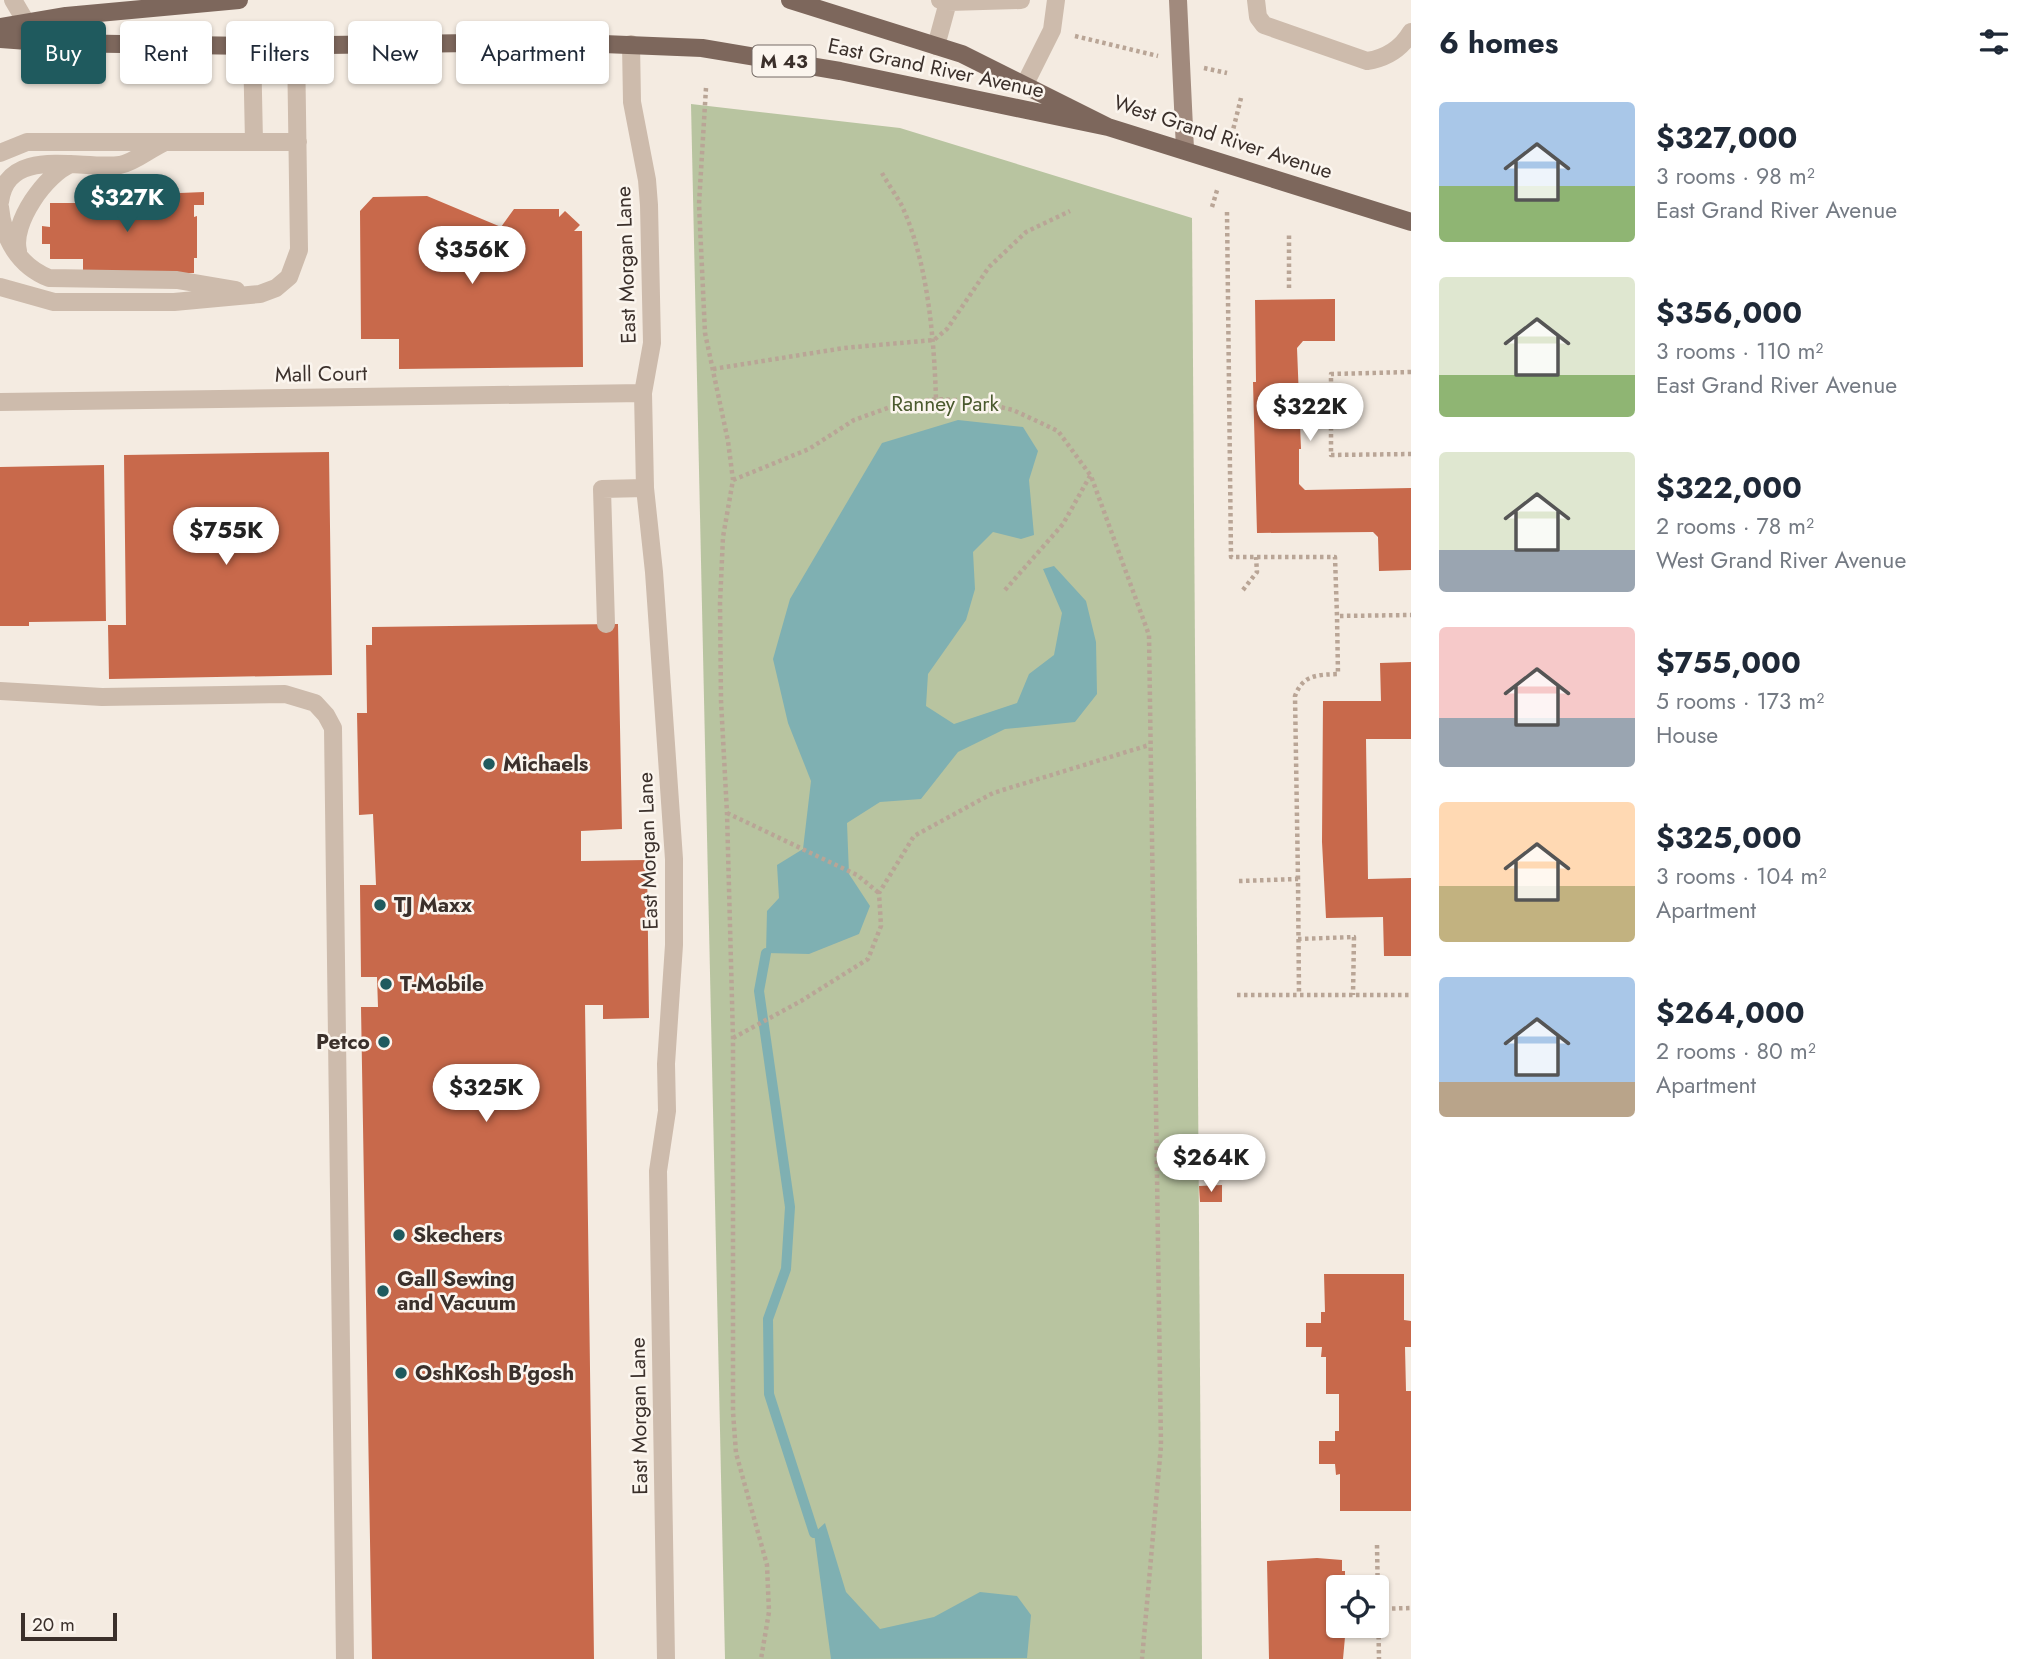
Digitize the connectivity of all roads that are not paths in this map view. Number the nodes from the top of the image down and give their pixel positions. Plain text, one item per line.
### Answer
1 (13, 0) edge
2 (239, 0) edge
3 (790, 0) edge
4 (1021, 0) edge
5 (1056, 0) edge
6 (1178, 0) edge
7 (1256, 0) edge
8 (944, 1) edge
9 (971, 1) edge
10 (25, 21) edge
11 (33, 21) edge
12 (21, 23) edge
13 (0, 27) edge
14 (1411, 32) edge
15 (0, 39) edge
16 (631, 44) junction
17 (334, 45) edge
18 (226, 46) edge
19 (936, 46) junction
20 (253, 84) edge
21 (297, 84) edge
22 (1025, 84) junction
23 (1108, 127) junction
24 (166, 141) junction
25 (254, 142) junction
26 (298, 142) junction
27 (1185, 149) junction
28 (0, 153) edge
29 (71, 164) junction
30 (0, 204) edge
31 (1411, 222) edge
32 (20, 259) junction
33 (2, 287) edge
34 (260, 294) junction
35 (643, 393) junction
36 (0, 402) edge
37 (645, 488) junction
38 (606, 624) dead end
39 (0, 691) edge
40 (345, 1659) edge
41 (666, 1659) edge

1 - 10 lane
2 - 11 main road
3 - 19 main road, West Grand River Avenue / M 43
4 - 9 lane
5 - 22 lane
6 - 27 street
7 - 14 lane
8 - 9 lane
8 - 19 lane
12 - 13 main road
15 - 18 main road, East Grand River Avenue / M 43
16 - 17 main road, East Grand River Avenue / M 43
16 - 23 main road, East Grand River Avenue / M 43
16 - 35 lane, East Morgan Lane
19 - 22 main road, West Grand River Avenue / M 43
20 - 25 lane
21 - 26 lane
22 - 23 main road, West Grand River Avenue / M 43
23 - 27 main road, West Grand River Avenue / M 43
24 - 25 lane
24 - 28 lane
24 - 29 lane
25 - 26 lane
26 - 34 lane
27 - 31 main road, West Grand River Avenue / M 43
29 - 30 lane
29 - 32 lane
30 - 32 lane
32 - 34 lane
33 - 34 lane
35 - 36 lane, Mall Court
35 - 37 lane, East Morgan Lane
37 - 38 lane
37 - 41 lane, East Morgan Lane
39 - 40 lane

